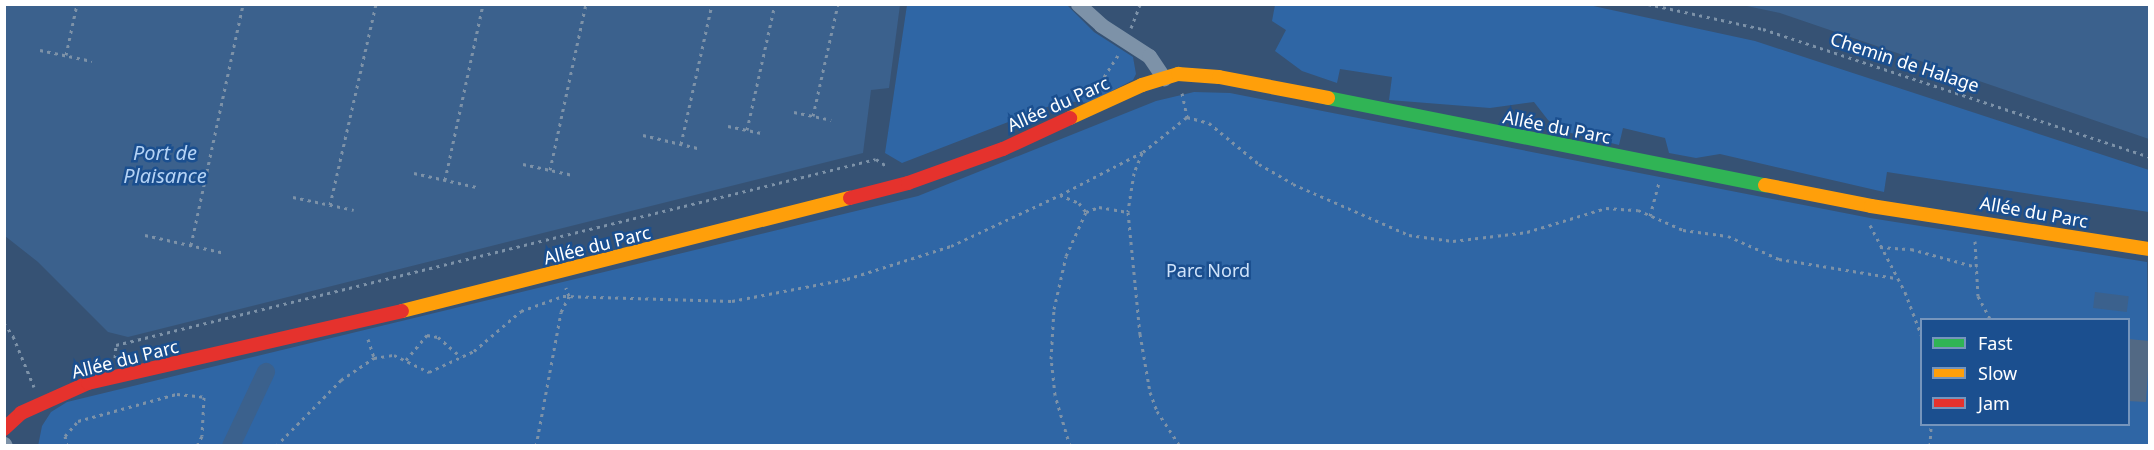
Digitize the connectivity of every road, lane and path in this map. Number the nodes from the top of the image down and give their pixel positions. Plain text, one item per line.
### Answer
1 (77, 4) edge
2 (243, 4) edge
3 (376, 4) edge
4 (483, 4) edge
5 (586, 4) edge
6 (712, 4) edge
7 (775, 4) edge
8 (838, 4) edge
9 (1078, 4) edge
10 (1648, 4) edge
11 (40, 50) dead end
12 (66, 55) junction
13 (92, 61) dead end
14 (1164, 78) junction
15 (794, 112) dead end
16 (813, 116) junction
17 (831, 120) dead end
18 (728, 126) dead end
19 (747, 130) junction
20 (761, 134) dead end
21 (643, 135) dead end
22 (681, 144) junction
23 (697, 148) dead end
24 (1143, 152) junction
25 (2150, 158) edge
26 (523, 164) dead end
27 (1663, 167) junction
28 (550, 170) junction
29 (414, 173) dead end
30 (573, 175) dead end
31 (445, 180) junction
32 (908, 183) junction
33 (476, 187) dead end
34 (1060, 195) junction
35 (293, 197) dead end
36 (330, 205) junction
37 (1871, 206) junction
38 (354, 210) dead end
39 (1086, 212) junction
40 (1128, 212) junction
41 (1650, 216) junction
42 (1974, 220) junction
43 (145, 235) dead end
44 (191, 245) junction
45 (1880, 247) junction
46 (2150, 249) edge
47 (225, 253) dead end
48 (1977, 267) junction
49 (560, 273) junction
50 (1895, 278) junction
51 (570, 296) junction
52 (1990, 318) edge
53 (4, 324) edge
54 (1920, 332) edge
55 (461, 357) junction
56 (406, 360) junction
57 (113, 378) junction
58 (35, 388) dead end
59 (1931, 426) edge
60 (4, 429) edge
61 (67, 446) edge
62 (197, 446) edge
63 (276, 446) edge
64 (536, 446) edge
65 (1070, 446) edge
66 (1180, 446) edge
67 (1930, 446) edge

1 - 12 path
2 - 44 path
3 - 36 path
4 - 31 path
5 - 28 path
6 - 22 path
7 - 19 path
8 - 16 path
9 - 14 street
10 - 25 path, Chemin de Halage
11 - 12 path
12 - 13 path
14 - 27 street, Allée du Parc
14 - 32 street, Allée du Parc
15 - 16 path
16 - 17 path
18 - 19 path
19 - 20 path
21 - 22 path
22 - 23 path
24 - 34 path
24 - 40 path
24 - 41 path
26 - 28 path
27 - 37 street, Allée du Parc
27 - 41 path
28 - 30 path
29 - 31 path
31 - 33 path
32 - 49 street, Allée du Parc
32 - 57 path
34 - 39 path
34 - 51 path
35 - 36 path
36 - 38 path
37 - 42 street, Allée du Parc
37 - 45 path
39 - 40 path
39 - 65 path
40 - 66 path
41 - 50 path
42 - 46 street, Allée du Parc
42 - 48 path
43 - 44 path
44 - 47 path
45 - 48 path
45 - 50 path
48 - 52 path
49 - 51 path
49 - 57 street, Allée du Parc
50 - 54 path
51 - 55 path
51 - 64 path
53 - 58 path
55 - 56 path
55 - 56 path
56 - 63 path
57 - 60 street, Allée du Parc
59 - 67 path
61 - 62 path

